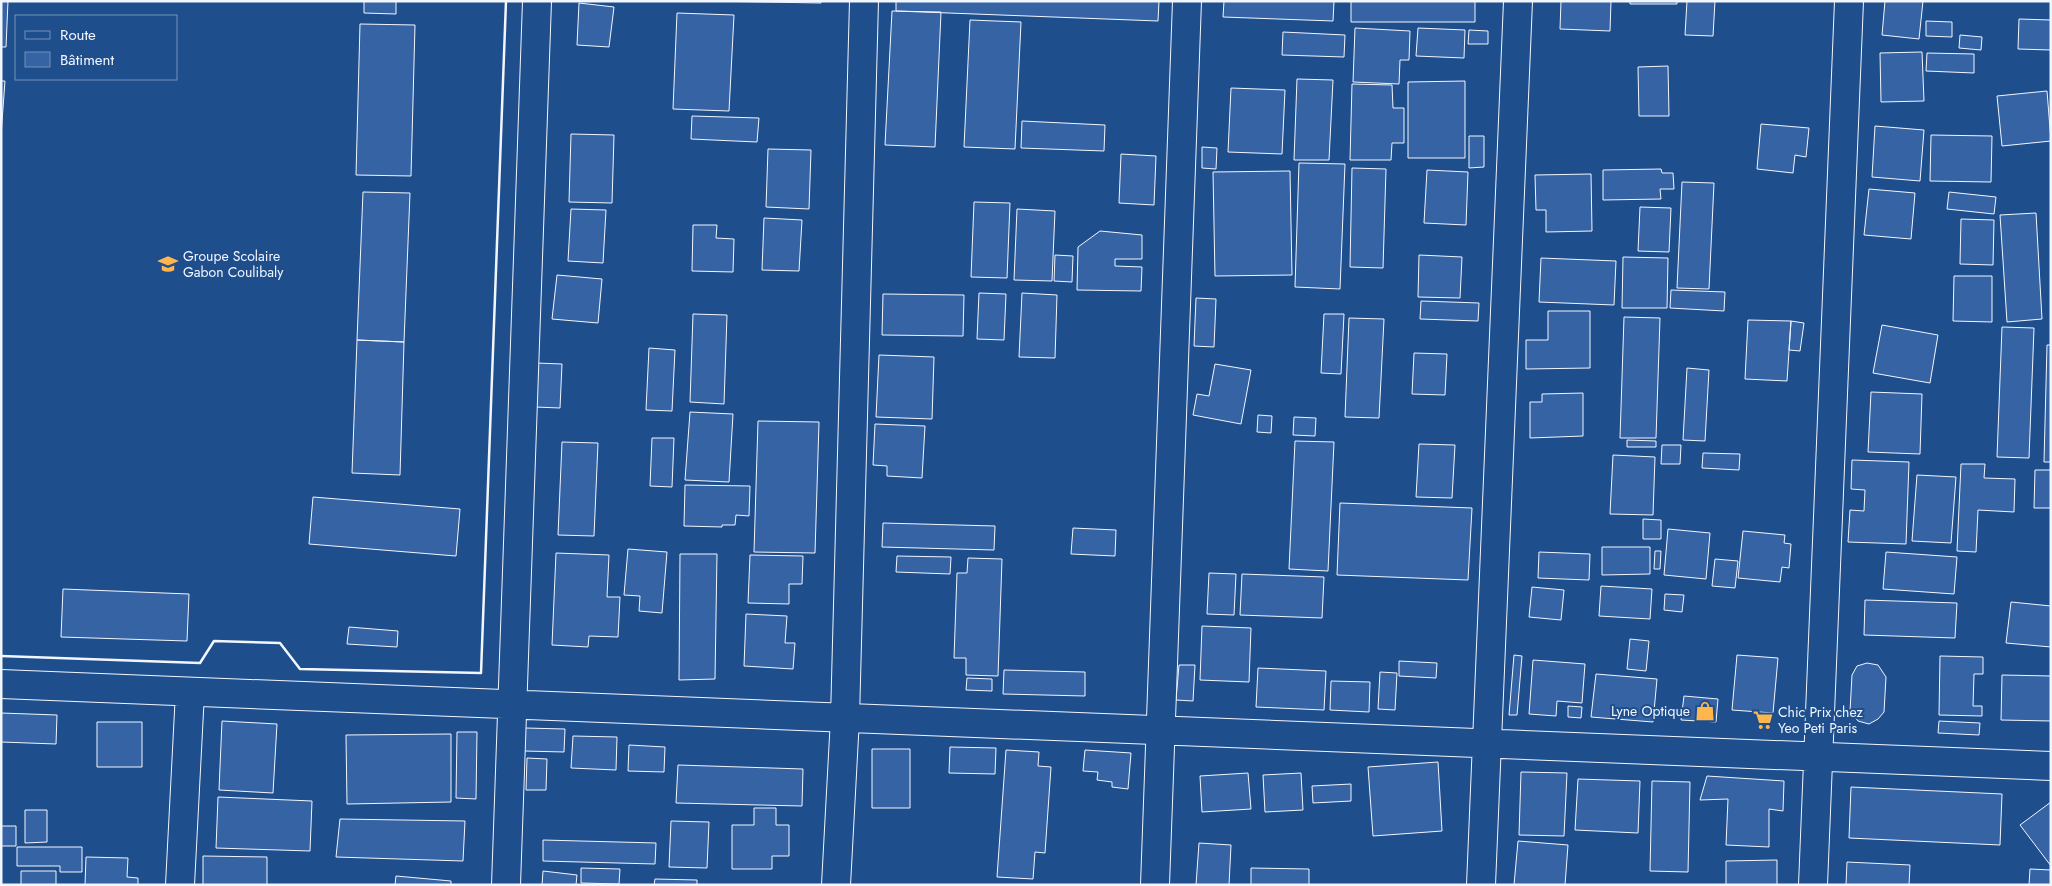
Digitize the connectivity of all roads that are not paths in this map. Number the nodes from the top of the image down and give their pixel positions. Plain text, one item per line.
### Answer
1 (538, 1) edge
2 (864, 1) edge
3 (1187, 1) edge
4 (1518, 1) edge
5 (1849, 1) edge
6 (1, 684) edge
7 (190, 692) junction
8 (513, 703) junction
9 (845, 718) junction
10 (1161, 731) junction
11 (1487, 744) junction
12 (1818, 757) junction
13 (2051, 766) edge
14 (180, 885) edge
15 (506, 885) edge
16 (836, 885) edge
17 (1155, 885) edge
18 (1481, 885) edge
19 (1813, 885) edge

1 - 8 street
2 - 9 street
3 - 10 street
4 - 11 street
5 - 12 street
6 - 7 street
7 - 8 street
7 - 14 street
8 - 9 street
8 - 15 street
9 - 10 street
9 - 16 street
10 - 11 street
10 - 17 street
11 - 12 street
11 - 18 street
12 - 13 street
12 - 19 street

